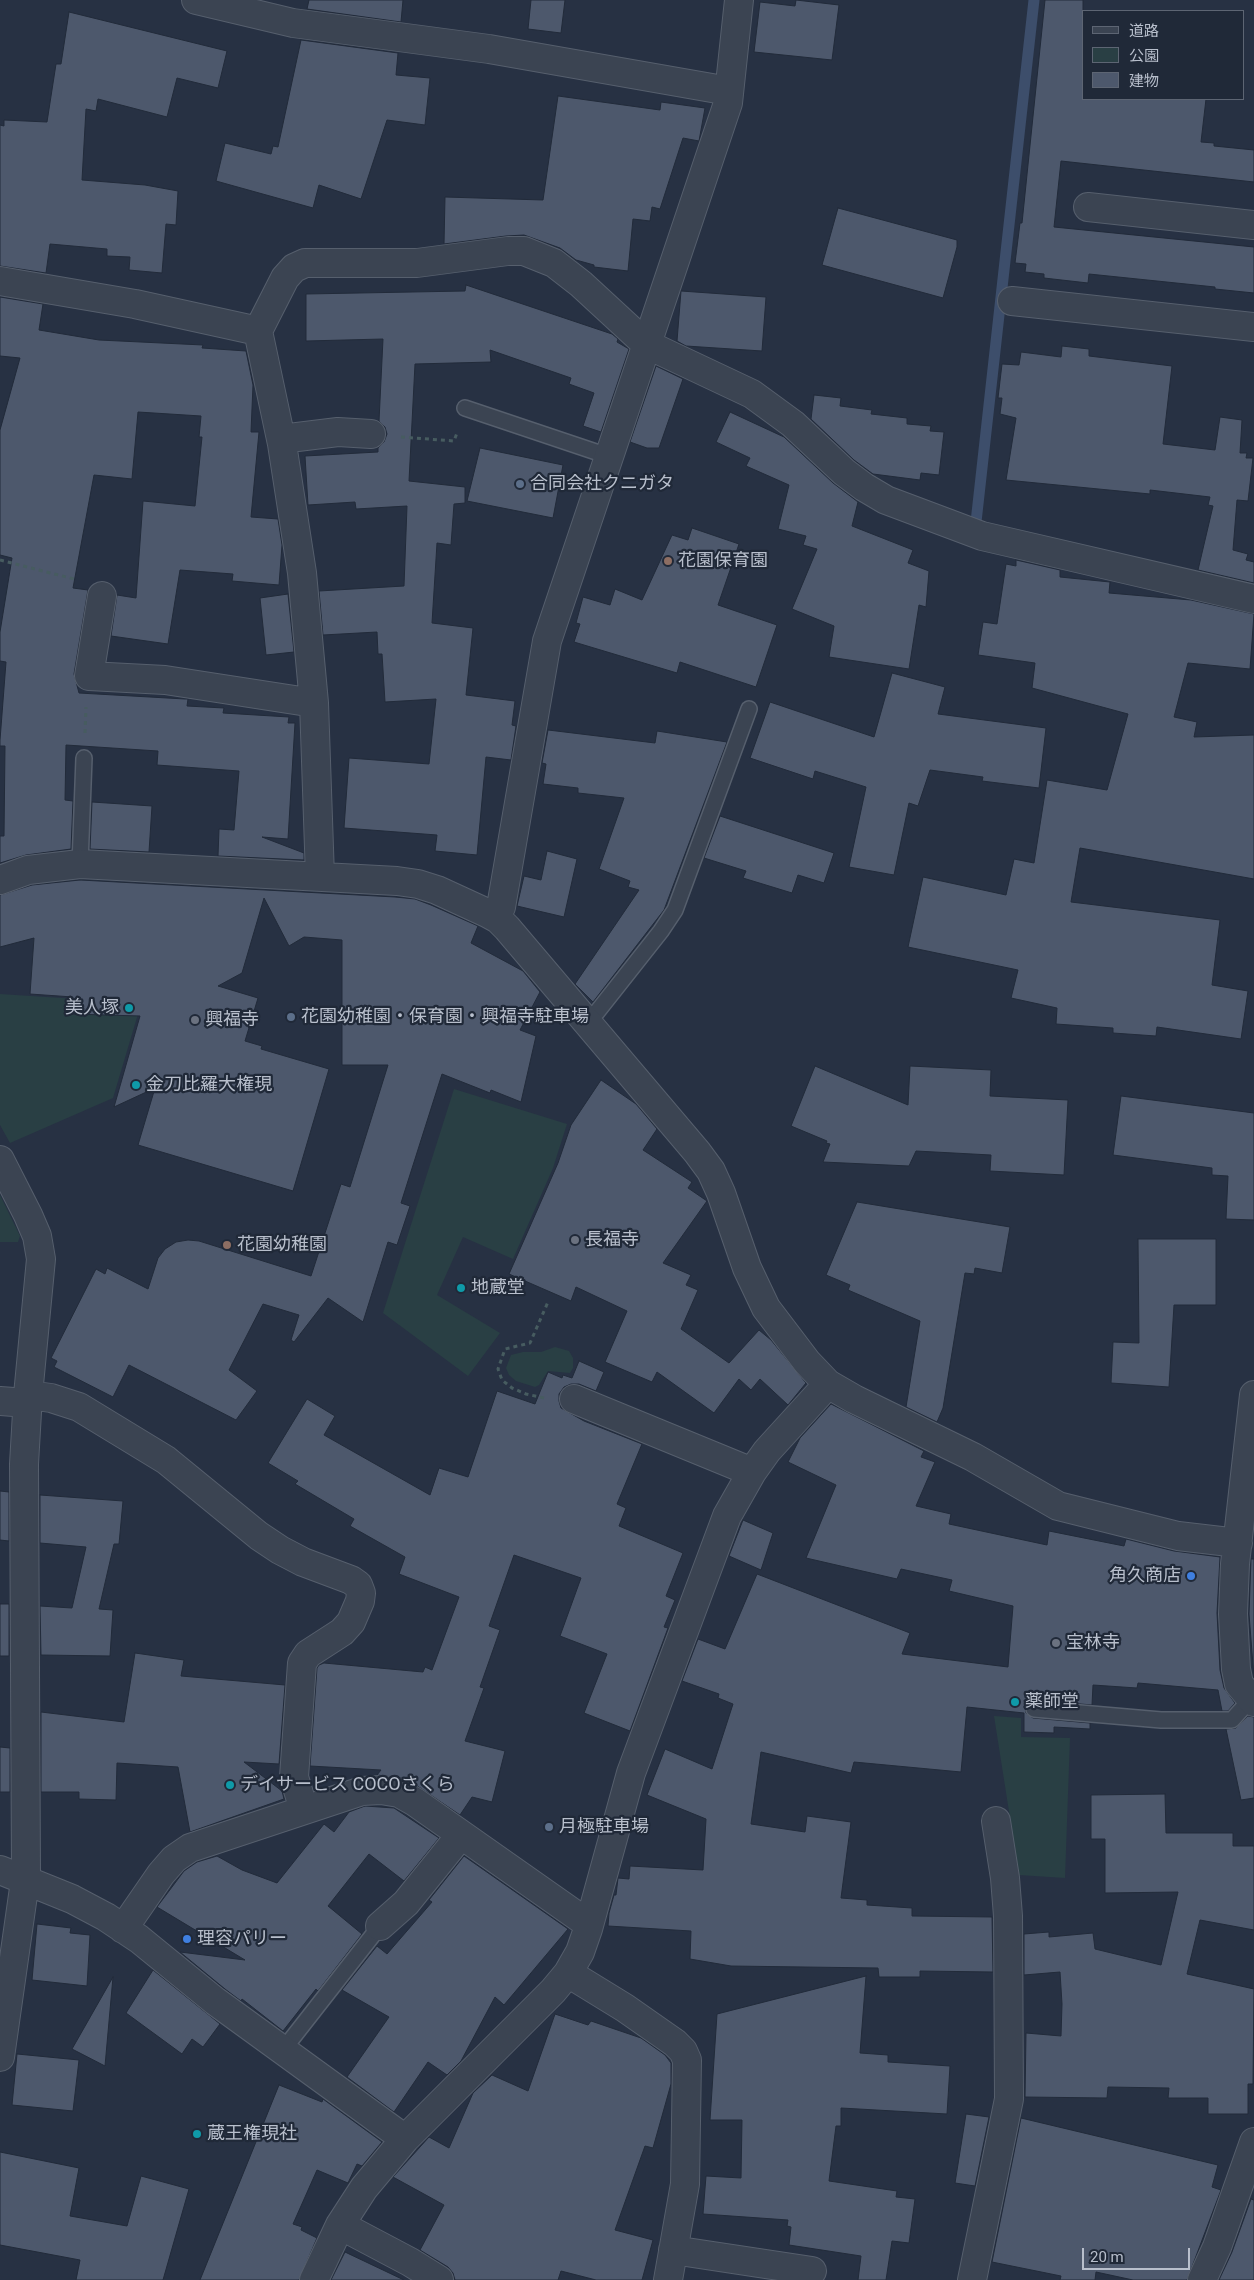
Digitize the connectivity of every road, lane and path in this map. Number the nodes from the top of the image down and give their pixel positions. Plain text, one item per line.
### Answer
1 (196, 0) edge
2 (739, 0) edge
3 (729, 91) junction
4 (1088, 207) dead end
5 (1254, 225) edge
6 (0, 281) edge
7 (1012, 301) dead end
8 (1254, 327) edge
9 (258, 331) junction
10 (646, 344) junction
11 (465, 408) joint
12 (371, 434) joint
13 (281, 439) junction
14 (608, 456) junction
15 (0, 560) edge
16 (102, 596) joint
17 (1254, 598) edge
18 (89, 676) junction
19 (314, 703) junction
20 (748, 709) dead end
21 (84, 758) joint
22 (80, 864) junction
23 (320, 878) junction
24 (0, 880) edge
25 (495, 917) junction
26 (586, 1021) junction
27 (0, 1160) edge
28 (548, 1302) dead end
29 (828, 1384) junction
30 (1254, 1395) edge
31 (28, 1399) junction
32 (574, 1399) joint
33 (0, 1401) edge
34 (752, 1472) junction
35 (1238, 1543) junction
36 (1252, 1700) edge
37 (1034, 1709) dead end
38 (304, 1810) junction
39 (996, 1821) dead end
40 (460, 1836) junction
41 (12, 1875) edge
42 (590, 1920) junction
43 (380, 1926) joint
44 (123, 1929) junction
45 (568, 1973) junction
46 (283, 2050) junction
47 (0, 2057) edge
48 (405, 2139) junction
49 (1254, 2142) edge
50 (340, 2225) junction
51 (673, 2250) junction
52 (812, 2271) dead end
53 (314, 2280) edge
54 (439, 2280) edge
55 (668, 2280) edge
56 (972, 2280) edge
57 (1202, 2280) edge

1 - 3 street
2 - 3 street
3 - 10 street
4 - 5 street
6 - 9 street
7 - 8 street
9 - 10 street
9 - 13 street
10 - 14 street
10 - 17 street
11 - 12 path
11 - 14 lane
12 - 13 street
13 - 19 street
14 - 25 street
15 - 16 path
16 - 18 street
18 - 19 street
18 - 21 path
19 - 23 street
20 - 26 lane
21 - 22 lane
22 - 23 street
22 - 24 street
23 - 25 street
25 - 26 street
26 - 29 street
27 - 31 street
28 - 32 path
29 - 34 street
29 - 35 street
30 - 35 street
31 - 33 street
31 - 38 street
31 - 41 street
32 - 34 street
34 - 42 street
35 - 36 street
36 - 37 lane
38 - 40 street
38 - 44 street
39 - 56 street
40 - 42 street
40 - 43 street
41 - 44 street
41 - 47 street
42 - 45 street
43 - 46 lane
44 - 46 street
45 - 48 street
45 - 51 street
46 - 48 street
48 - 50 street
49 - 57 street
50 - 53 street
50 - 54 street
51 - 52 street
51 - 55 street

